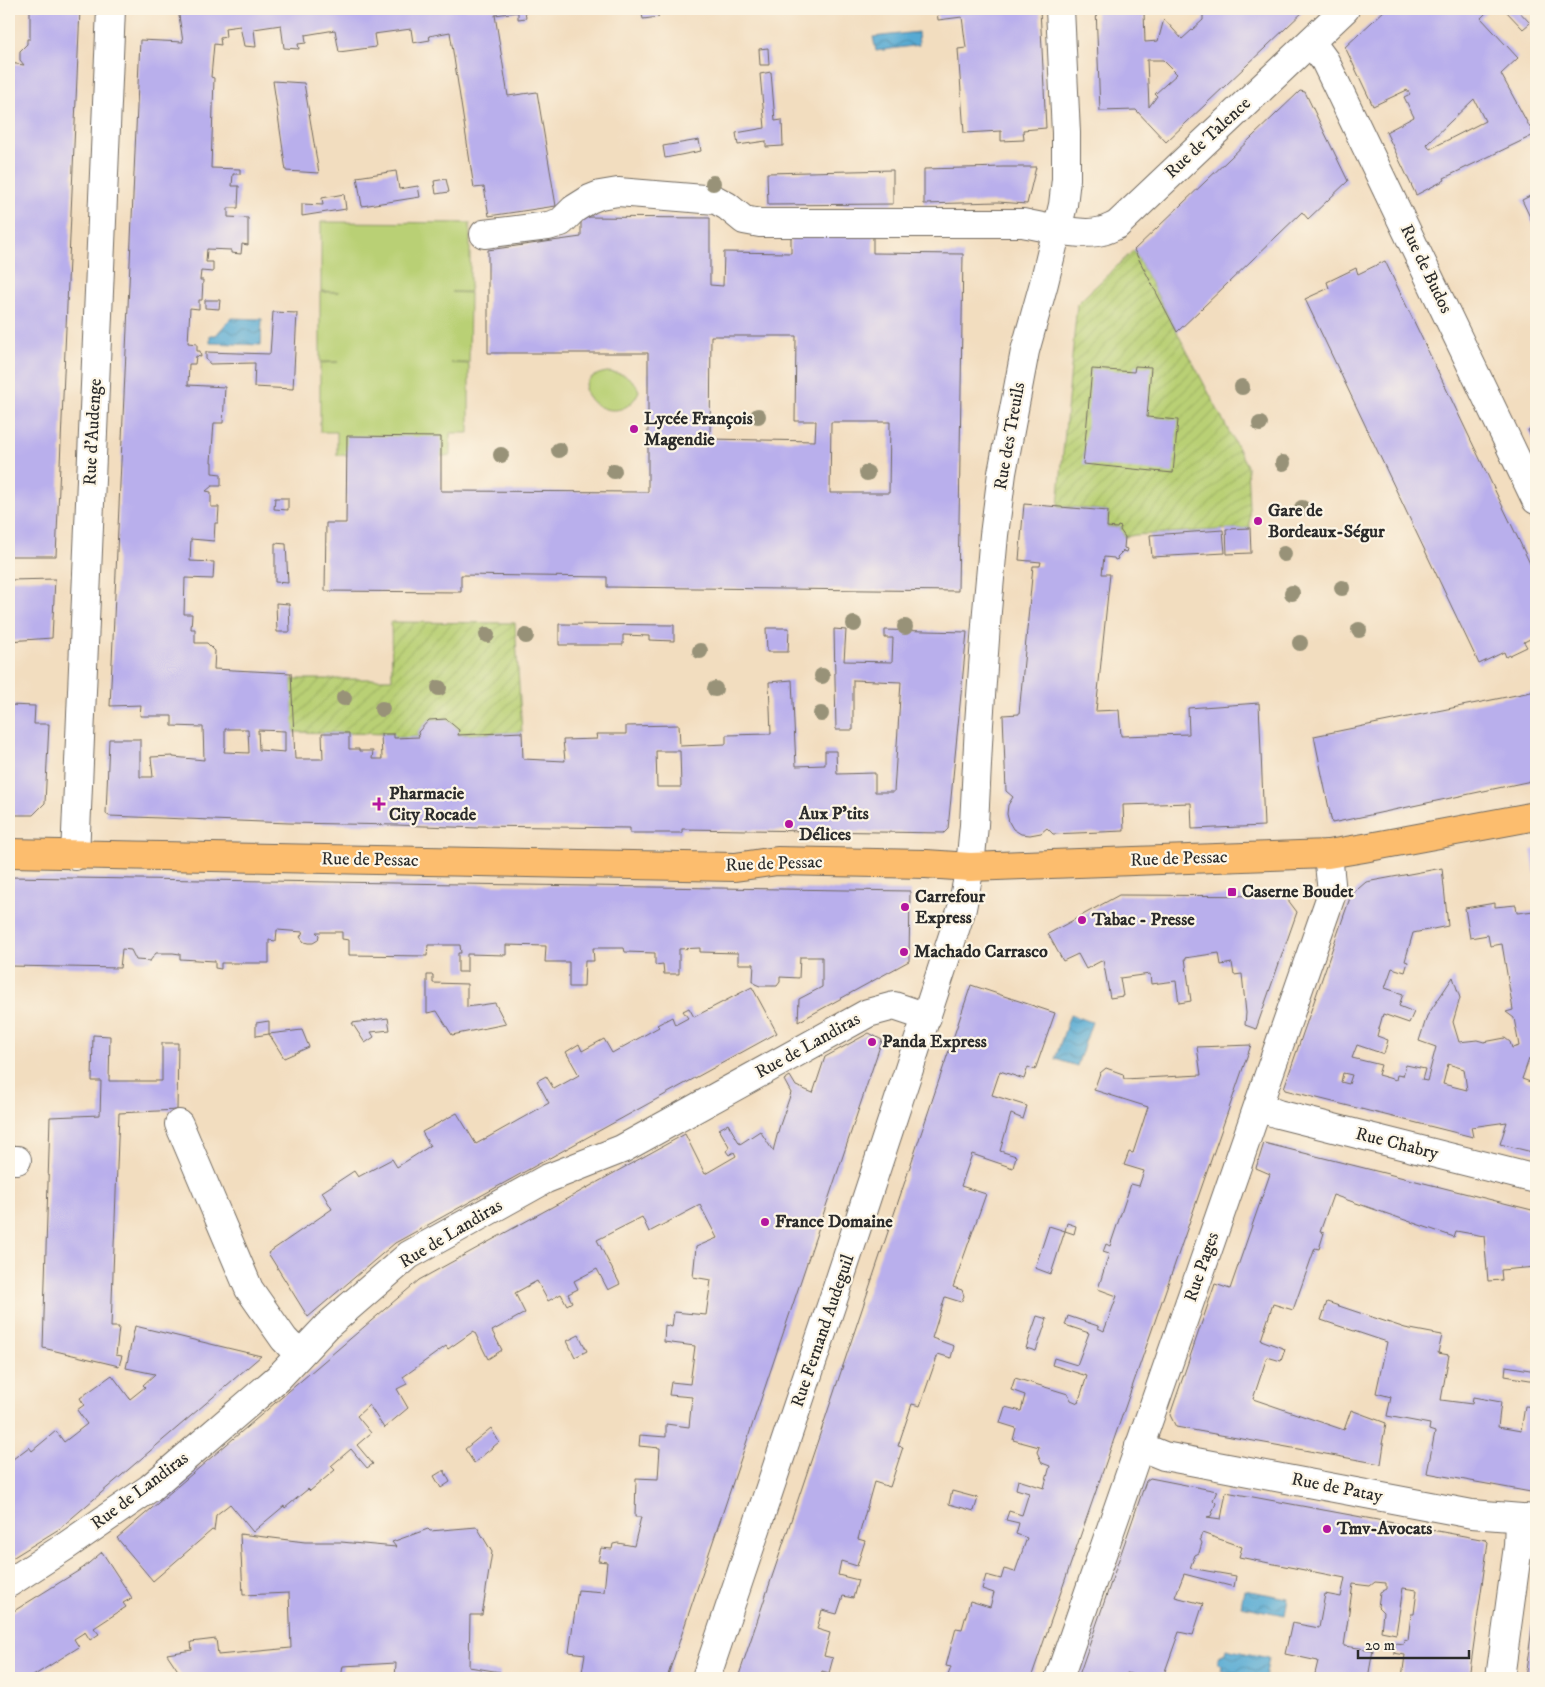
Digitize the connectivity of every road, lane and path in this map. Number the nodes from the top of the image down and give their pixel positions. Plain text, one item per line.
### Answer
1 (111, 9) edge
2 (1060, 9) edge
3 (1345, 9) edge
4 (1312, 42) junction
5 (1056, 230) junction
6 (484, 234) dead end
7 (1536, 500) edge
8 (1536, 816) edge
9 (9, 854) edge
10 (1328, 854) junction
11 (75, 856) junction
12 (970, 867) junction
13 (927, 1016) junction
14 (1259, 1107) junction
15 (179, 1124) dead end
16 (1536, 1178) edge
17 (299, 1355) junction
18 (1139, 1446) junction
19 (1528, 1519) edge
20 (9, 1582) edge
21 (706, 1678) edge
22 (1059, 1678) edge
23 (1500, 1678) edge

1 - 11 street, Rue d'Audenge
2 - 5 street, Rue des Treuils
3 - 4 street, Rue de Talence
4 - 5 street, Rue de Talence
4 - 7 street, Rue de Budos
5 - 6 street, Rue de Talence
5 - 12 street, Rue des Treuils
8 - 10 main road, Rue de Pessac
9 - 11 main road, Rue de Pessac
10 - 12 main road, Rue de Pessac
10 - 14 street, Rue Pages
11 - 12 main road, Rue de Pessac
12 - 13 street, Rue Fernand Audeguil
13 - 17 street, Rue de Landiras
13 - 21 street, Rue Fernand Audeguil
14 - 16 street, Rue Chabry
14 - 18 street, Rue Pages
15 - 17 street
17 - 20 street, Rue de Landiras
18 - 19 street, Rue de Patay
18 - 22 street, Rue Pages
19 - 23 street

